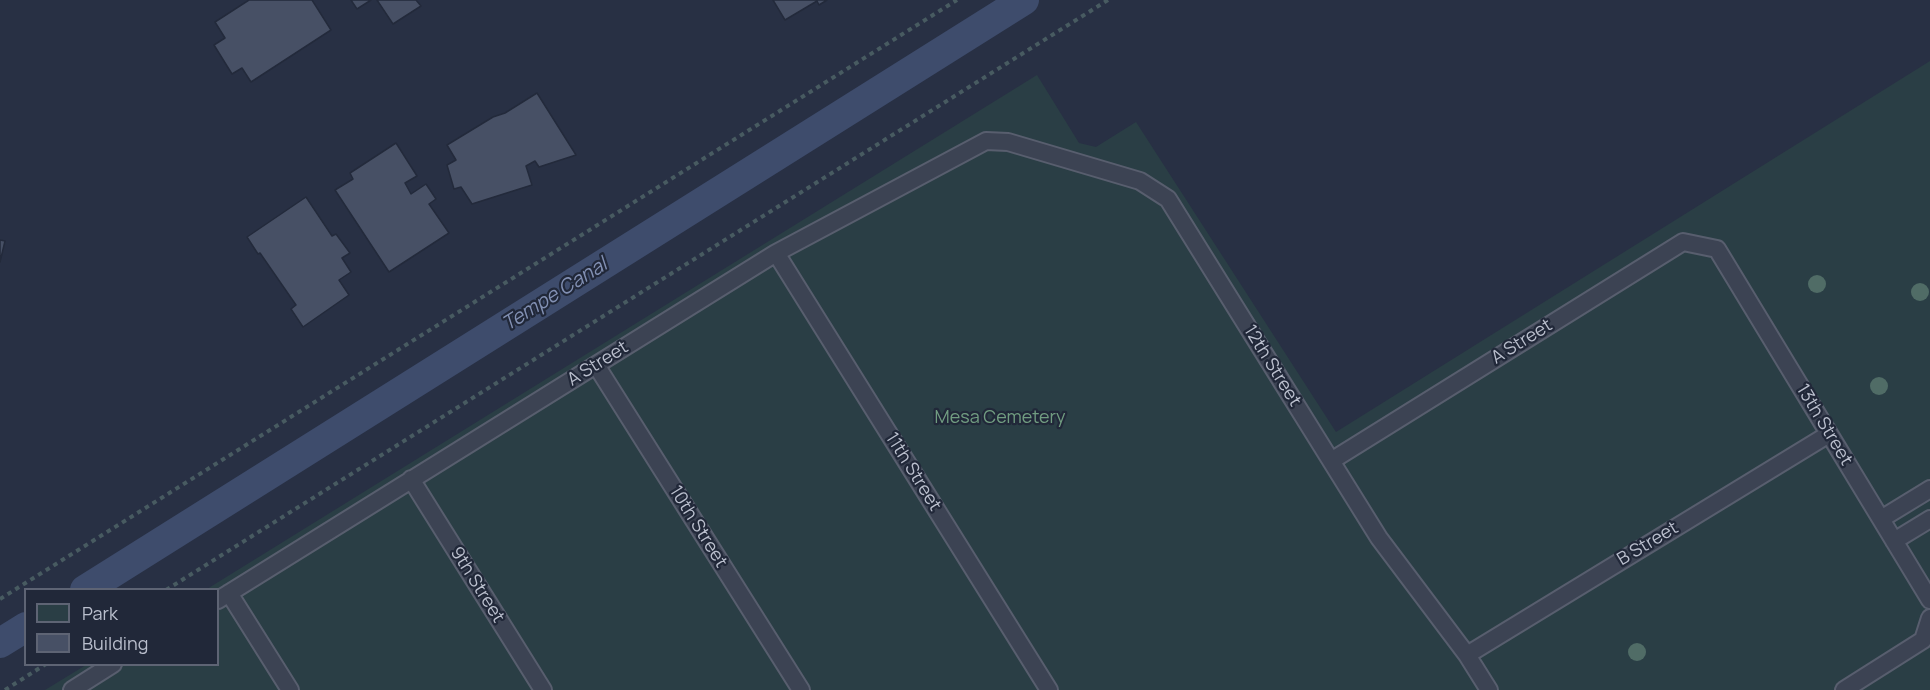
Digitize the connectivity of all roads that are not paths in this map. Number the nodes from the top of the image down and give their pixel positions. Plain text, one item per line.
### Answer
1 (986, 141) joint
2 (1718, 249) joint
3 (776, 253) junction
4 (596, 365) junction
5 (1829, 434) junction
6 (1331, 461) junction
7 (411, 479) junction
8 (1930, 489) edge
9 (1881, 519) junction
10 (1930, 519) edge
11 (1894, 541) junction
12 (223, 596) edge
13 (1930, 600) edge
14 (1930, 618) edge
15 (1467, 655) junction
16 (110, 666) edge
17 (72, 690) edge
18 (290, 690) edge
19 (543, 690) edge
20 (801, 690) edge
21 (1049, 690) edge
22 (1489, 690) edge
23 (1844, 690) edge

1 - 3 lane, A Street
1 - 6 lane, 12th Street
2 - 5 lane, 13th Street
2 - 6 lane, A Street
3 - 4 lane, A Street
3 - 21 lane, 11th Street
4 - 7 lane, A Street
4 - 20 lane, 10th Street
5 - 9 lane, 13th Street
5 - 15 lane, B Street
6 - 15 lane, 12th Street
7 - 12 lane, A Street
7 - 19 lane, 9th Street
8 - 9 lane
9 - 11 lane, 13th Street
10 - 11 lane
11 - 13 lane, 13th Street
12 - 18 lane
14 - 23 lane
15 - 22 lane, 12th Street
16 - 17 lane

